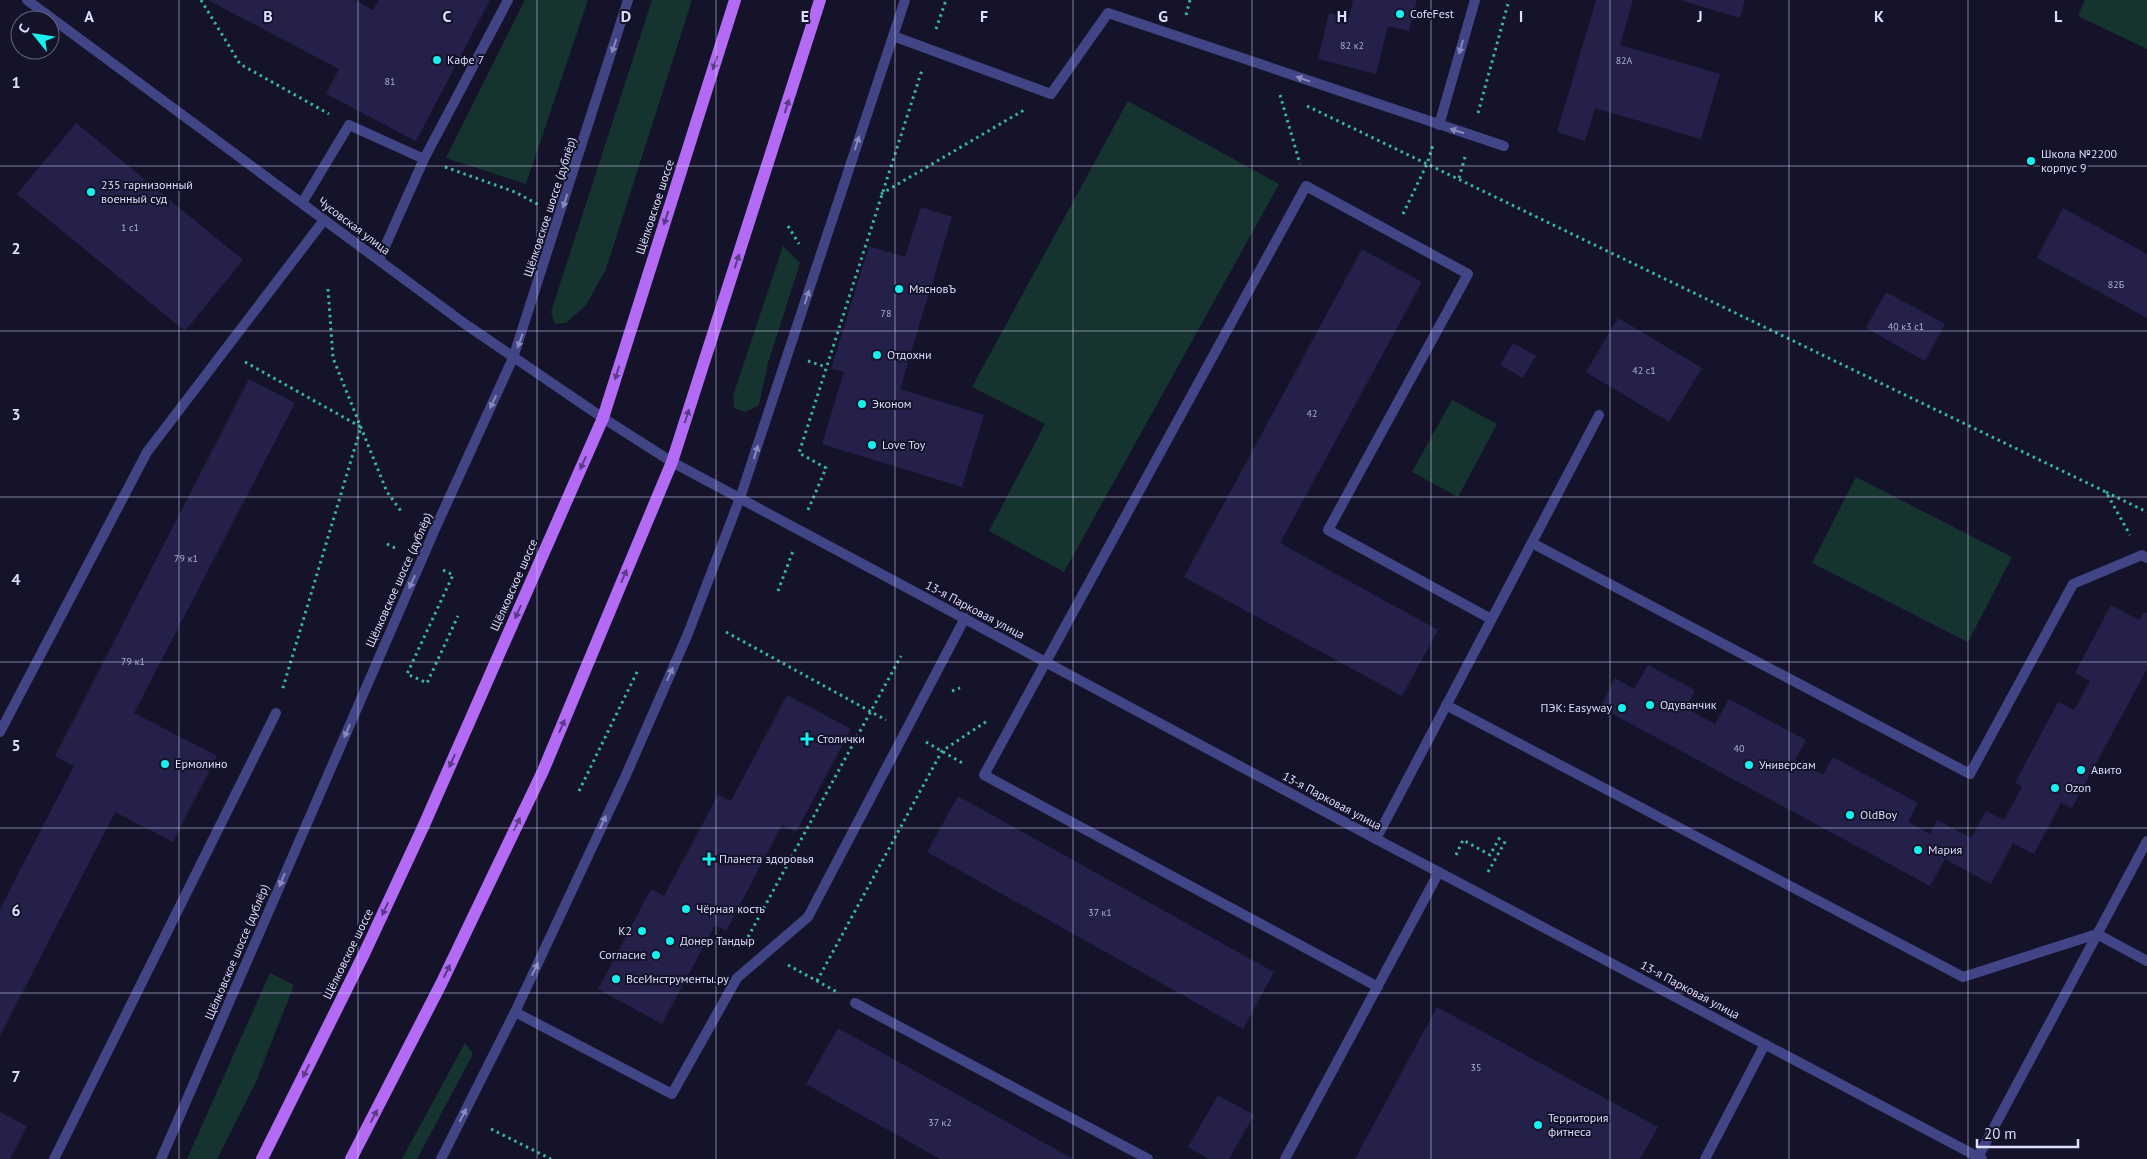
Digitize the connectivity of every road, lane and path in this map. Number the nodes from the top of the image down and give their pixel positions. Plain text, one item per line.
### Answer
1 (27, 0) edge
2 (201, 0) edge
3 (508, 0) edge
4 (628, 0) edge
5 (730, 0) edge
6 (735, 0) edge
7 (820, 0) edge
8 (905, 0) edge
9 (946, 0) edge
10 (1475, 0) edge
11 (1509, 0) edge
12 (726, 31) junction
13 (892, 36) junction
14 (929, 49) junction
15 (1051, 94) junction
16 (1288, 97) dead end
17 (1306, 105) dead end
18 (349, 125) junction
19 (1439, 125) junction
20 (1472, 136) junction
21 (1504, 146) dead end
22 (424, 159) junction
23 (1427, 164) junction
24 (1459, 178) junction
25 (1306, 186) junction
26 (881, 194) junction
27 (302, 203) junction
28 (540, 206) dead end
29 (324, 220) junction
30 (1393, 234) junction
31 (379, 260) junction
32 (328, 289) dead end
33 (224, 351) junction
34 (513, 358) junction
35 (1599, 415) dead end
36 (603, 418) junction
37 (361, 427) junction
38 (672, 462) junction
39 (826, 468) dead end
40 (2106, 492) junction
41 (740, 498) junction
42 (401, 511) dead end
43 (2147, 512) edge
44 (1532, 543) junction
45 (387, 544) dead end
46 (397, 549) dead end
47 (2144, 556) edge
48 (443, 570) dead end
49 (458, 616) dead end
50 (965, 618) junction
51 (1491, 619) junction
52 (726, 632) dead end
53 (901, 656) dead end
54 (1046, 662) junction
55 (638, 670) dead end
56 (1446, 705) junction
57 (872, 712) junction
58 (276, 713) joint
59 (994, 716) dead end
60 (907, 731) junction
61 (0, 732) edge
62 (942, 751) junction
63 (984, 775) junction
64 (578, 791) dead end
65 (1500, 837) dead end
66 (1376, 839) junction
67 (1506, 840) dead end
68 (2147, 841) edge
69 (1454, 860) dead end
70 (1439, 872) junction
71 (1486, 876) dead end
72 (2096, 934) junction
73 (744, 944) dead end
74 (767, 952) junction
75 (2147, 961) edge
76 (816, 981) junction
77 (1378, 987) junction
78 (855, 1002) joint
79 (515, 1012) junction
80 (1765, 1044) junction
81 (491, 1130) dead end
82 (1979, 1158) edge
83 (54, 1159) edge
84 (161, 1159) edge
85 (262, 1159) edge
86 (351, 1159) edge
87 (441, 1159) edge
88 (551, 1159) edge
89 (1148, 1159) edge
90 (1285, 1159) edge
91 (1705, 1159) edge

1 - 27 street, Чусовская улица
2 - 18 path
3 - 22 street
4 -> 34 street, Щёлковское шоссе (дублёр)
5 - 12 street
6 - 12 main road, Щёлковское шоссе
38 -> 7 main road
8 - 13 street
9 - 14 path
10 -> 19 street
11 - 20 path
12 -> 36 main road, Щёлковское шоссе
13 - 14 street
41 -> 13 street
14 - 15 street
14 - 26 path
19 -> 15 street
15 - 26 path
16 - 25 path
17 - 23 path
18 - 22 street
18 - 27 street
20 -> 19 street
19 - 23 path
20 - 21 street
20 - 24 path
22 - 28 path
22 - 31 street
23 - 24 path
23 - 30 path
24 - 40 path
25 - 30 street
25 - 54 street
26 - 39 path
27 - 29 street, Чусовская улица
29 - 31 street, Чусовская улица
29 - 33 street
30 - 51 street
31 - 34 street, Чусовская улица
32 - 37 path
33 - 37 path
33 - 61 street
34 - 36 street, Чусовская улица
34 -> 84 street, Щёлковское шоссе (дублёр)
35 - 44 street
36 - 38 street, Чусовская улица
36 -> 85 main road, Щёлковское шоссе
37 - 42 path
37 - 58 path
38 - 41 street, 13-я Парковая улица
86 -> 38 main road
40 - 43 path
40 - 47 path
41 - 50 street, 13-я Парковая улица
79 -> 41 street
44 - 47 street
44 - 51 street
45 - 46 path
48 - 49 path
50 - 54 street, 13-я Парковая улица
50 - 60 street
51 - 56 street
52 - 57 path
53 - 57 path
54 - 63 street
54 - 66 street, 13-я Парковая улица
55 - 64 path
56 - 66 street
56 - 72 street
57 - 60 path
57 - 73 path
58 - 83 street
59 - 62 path
60 - 62 path
60 - 74 street
62 - 63 path
62 - 76 path
63 - 77 street
65 - 69 path
66 - 70 street, 13-я Парковая улица
67 - 71 path
68 - 72 street
70 - 77 street
70 - 80 street, 13-я Парковая улица
72 - 75 street
72 - 82 street
74 - 76 path
74 - 79 street
76 - 78 path
77 - 90 street
78 - 89 street
87 -> 79 street
80 - 82 street, 13-я Парковая улица
80 - 91 street
81 - 88 path

